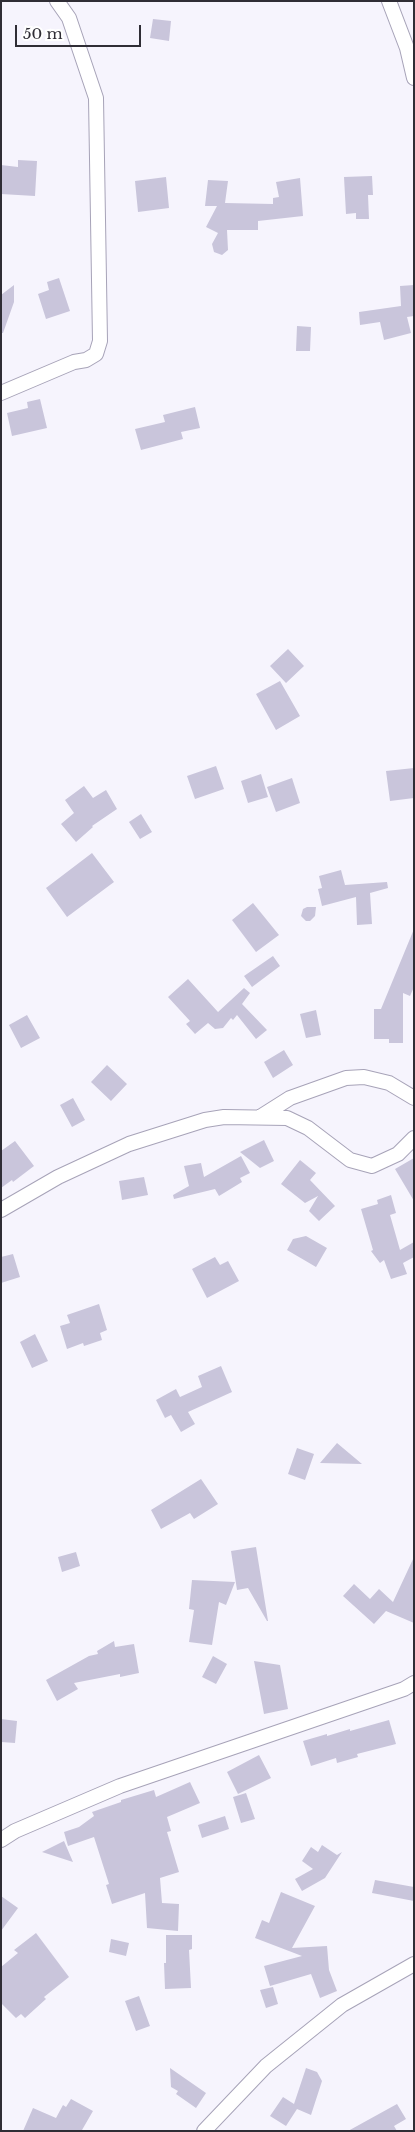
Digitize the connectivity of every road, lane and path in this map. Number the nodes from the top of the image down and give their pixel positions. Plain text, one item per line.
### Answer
1 (57, 1) edge
2 (389, 1) edge
3 (414, 78) edge
4 (1, 393) edge
5 (414, 1098) edge
6 (260, 1117) junction
7 (414, 1138) edge
8 (1, 1210) edge
9 (414, 1683) edge
10 (1, 1840) edge
11 (414, 1964) edge
12 (204, 2131) edge

1 - 4 street
2 - 3 street
5 - 6 street
6 - 7 street
6 - 8 street
9 - 10 street
11 - 12 street

